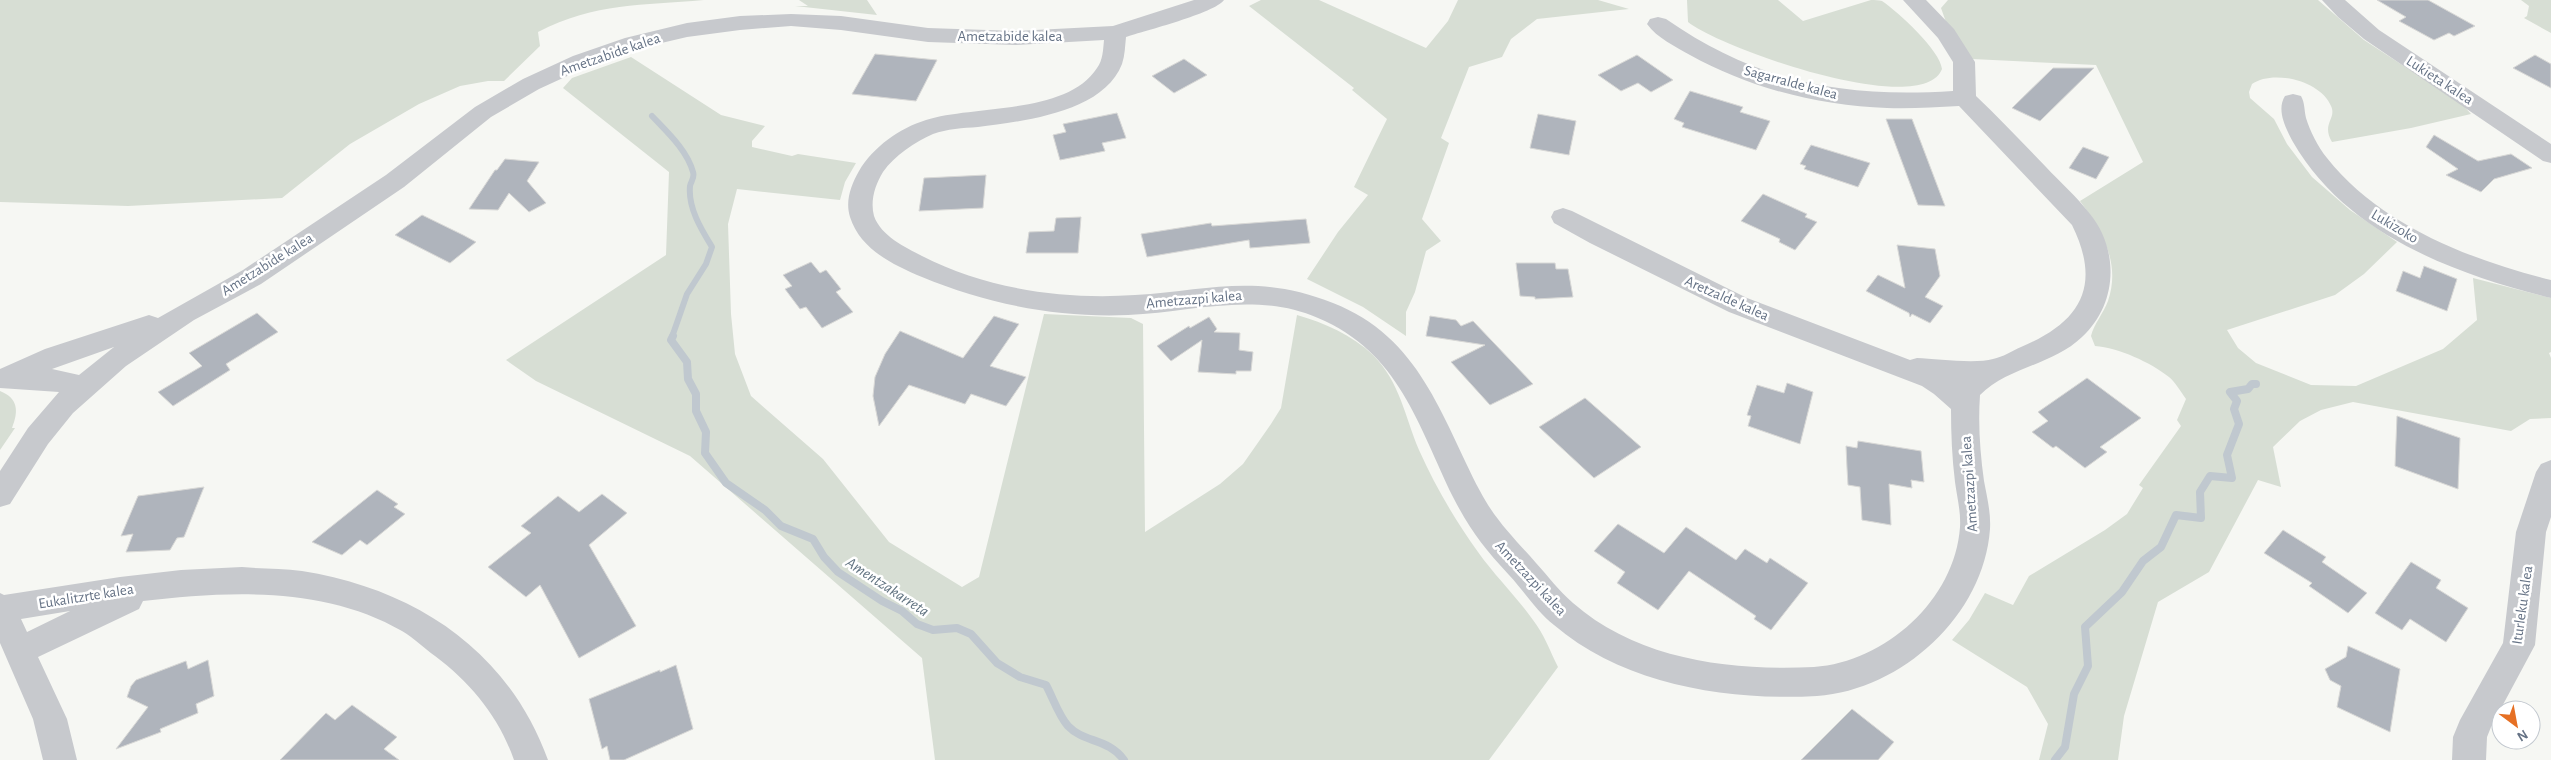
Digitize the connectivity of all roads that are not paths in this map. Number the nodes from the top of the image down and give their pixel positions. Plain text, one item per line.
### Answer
1 (1213, 0) edge
2 (1914, 0) edge
3 (2333, 0) edge
4 (1658, 24) dead end
5 (1115, 33) junction
6 (1965, 98) junction
7 (2293, 100) dead end
8 (2551, 155) edge
9 (1563, 217) dead end
10 (2551, 289) edge
11 (185, 313) junction
12 (1898, 366) junction
13 (1996, 370) junction
14 (3, 379) edge
15 (82, 386) junction
16 (1965, 405) junction
17 (2551, 472) edge
18 (0, 495) edge
19 (171, 583) junction
20 (0, 608) edge
21 (19, 651) junction
22 (60, 760) edge
23 (531, 760) edge
24 (2469, 760) edge

1 - 5 street, Ametzabide kalea
2 - 6 street
3 - 8 street, Lukieta kalea
4 - 6 street, Sagarralde kalea
5 - 11 street, Ametzabide kalea
5 - 16 street, Ametzazpi kalea
6 - 13 street, Ametzazpi kalea
7 - 10 street, Lukizoko
9 - 12 street, Aretzalde kalea
11 - 14 street
11 - 15 street, Ametzabide kalea
12 - 13 street, Aretzalde kalea
12 - 16 street, Aretzalde kalea
13 - 16 street, Ametzazpi kalea
14 - 15 street
15 - 18 street, Ametzabide kalea
17 - 24 street, Iturleku kalea
19 - 20 street, Eukalitzrte kalea
19 - 21 street, Eukalitzrte kalea
19 - 23 street, Eukalitzrte kalea
20 - 21 street
21 - 22 street

